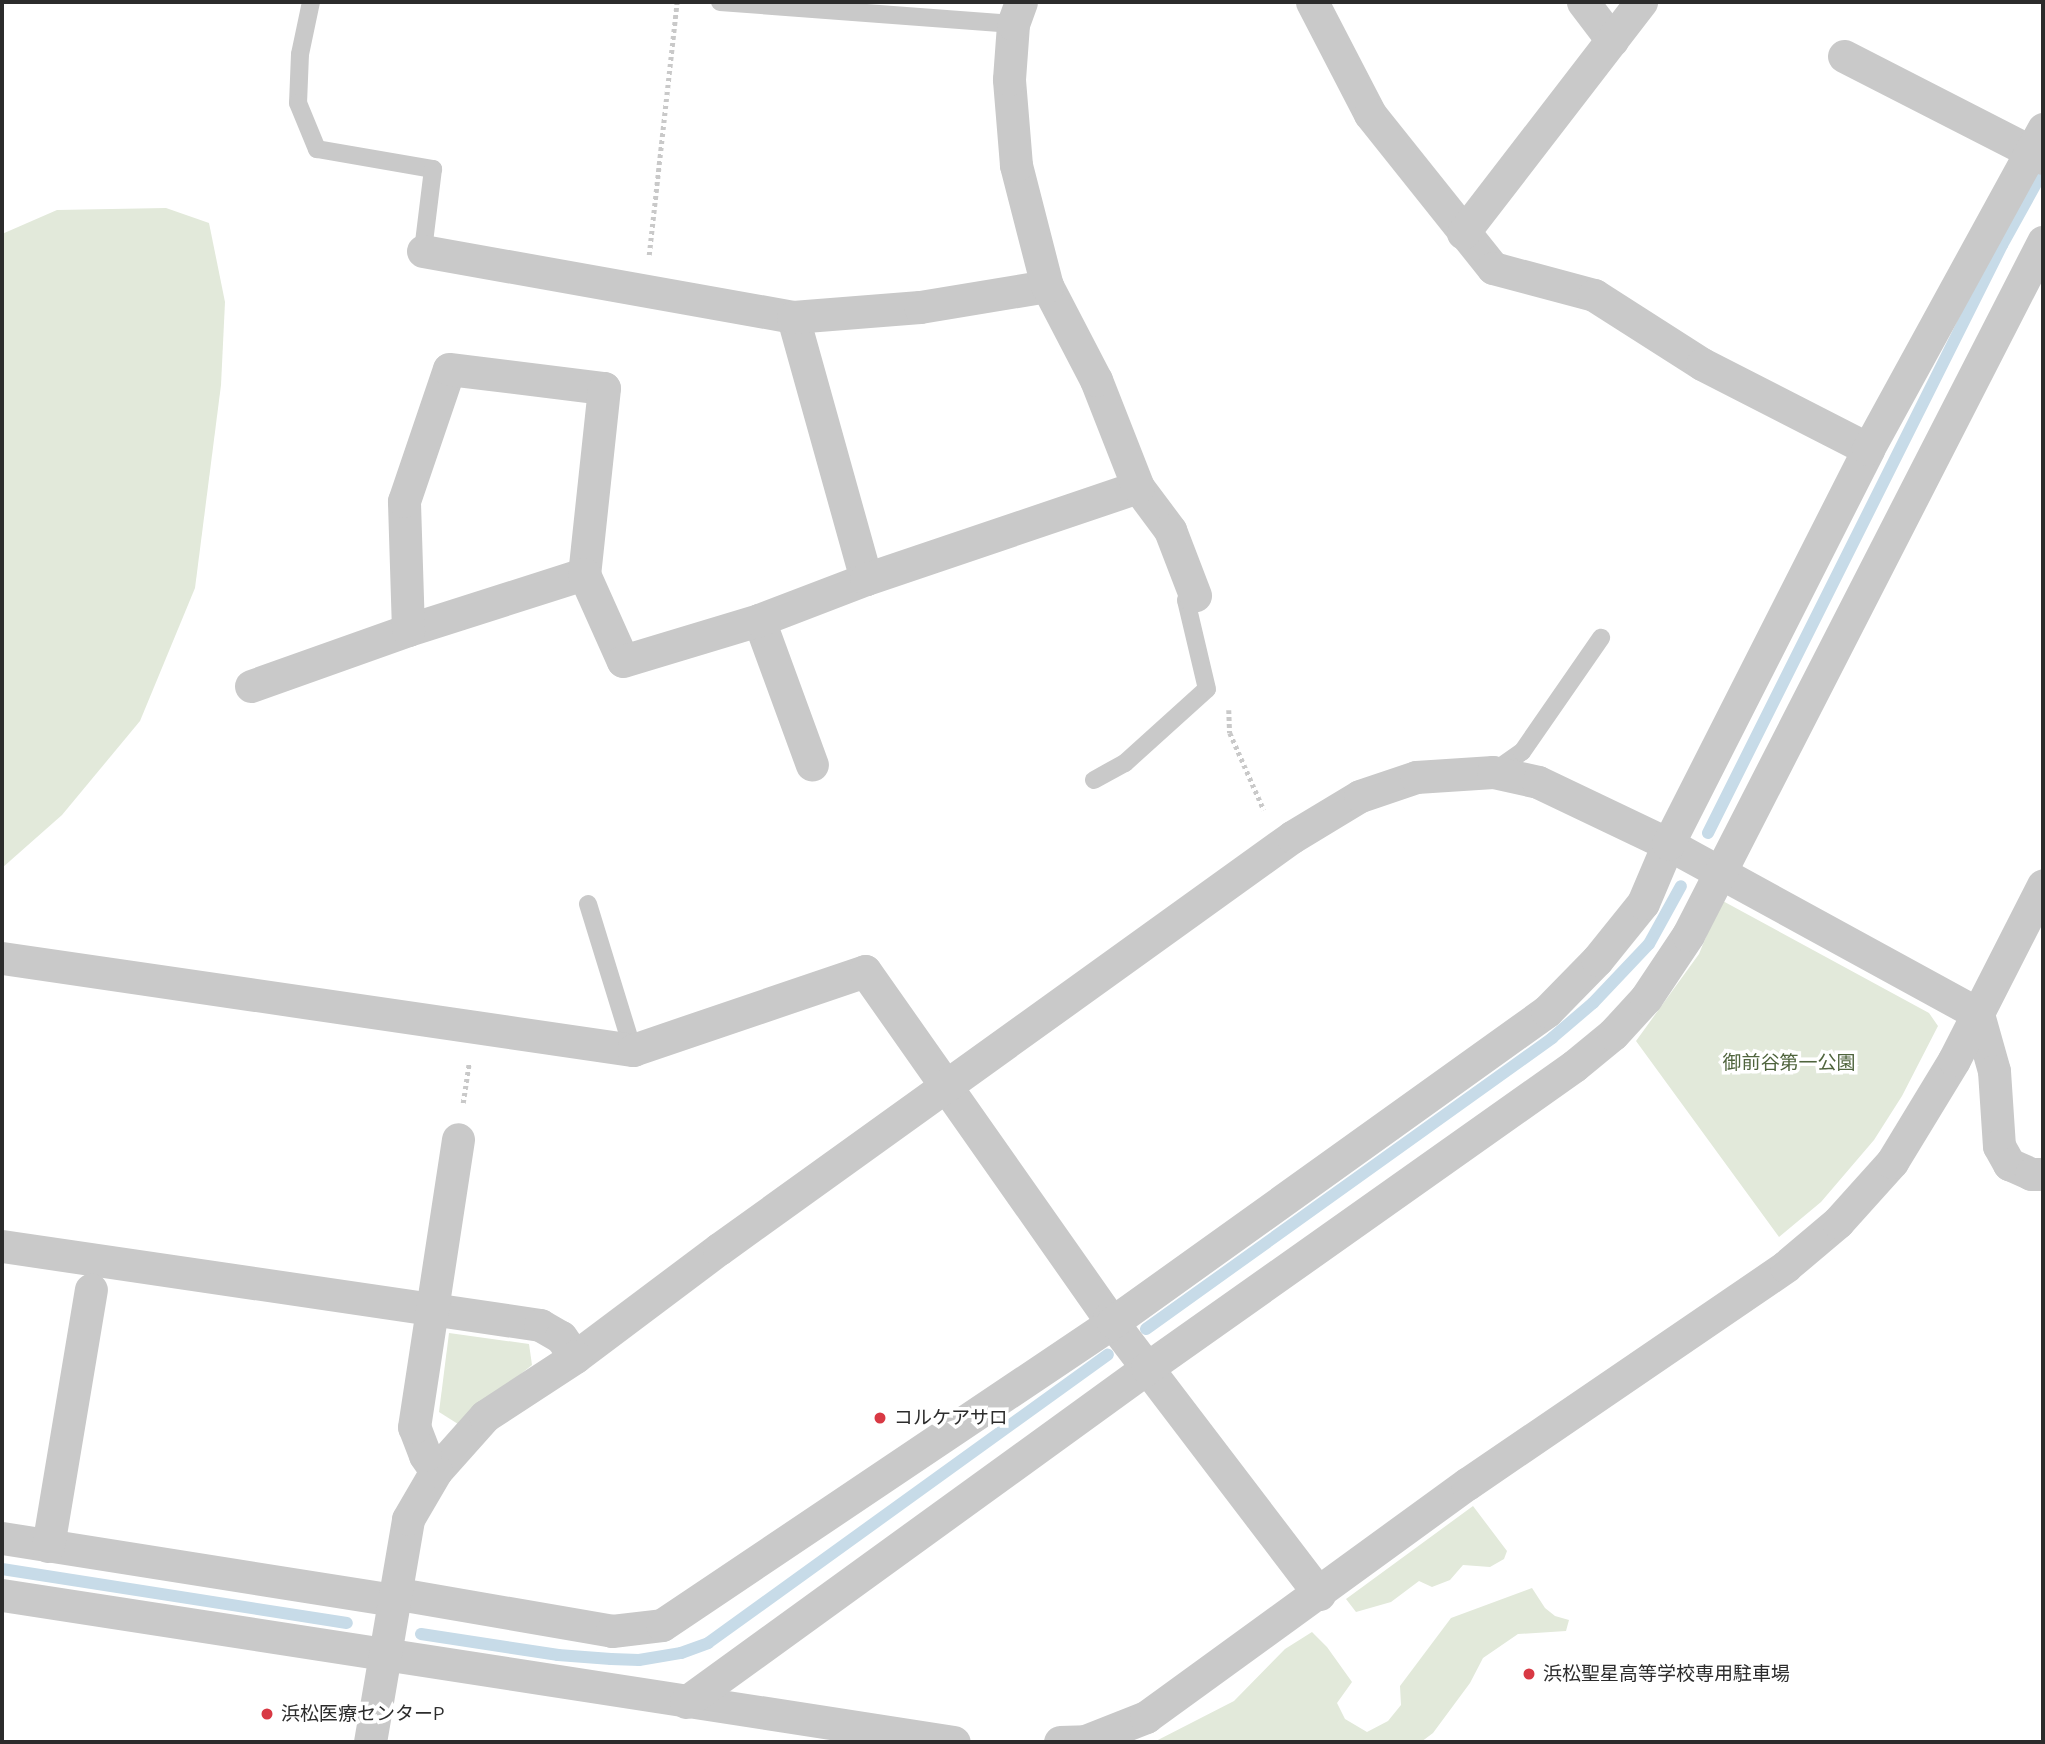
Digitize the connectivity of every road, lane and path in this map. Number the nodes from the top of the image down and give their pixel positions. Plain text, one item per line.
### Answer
1 (311, 2) edge
2 (677, 2) edge
3 (720, 2) edge
4 (1312, 2) edge
5 (1583, 2) edge
6 (1641, 2) edge
7 (1017, 13) edge
8 (1612, 40) junction
9 (1844, 56) dead end
10 (2040, 149) edge
11 (1463, 233) junction
12 (2043, 242) edge
13 (423, 251) joint
14 (1047, 286) junction
15 (645, 290) junction
16 (793, 317) junction
17 (1868, 449) junction
18 (1138, 487) junction
19 (584, 574) junction
20 (866, 579) junction
21 (1194, 589) joint
22 (759, 620) junction
23 (408, 630) junction
24 (1601, 638) dead end
25 (251, 686) dead end
26 (1229, 702) dead end
27 (812, 765) dead end
28 (1493, 772) junction
29 (1094, 780) dead end
30 (1668, 844) junction
31 (1280, 846) junction
32 (1720, 874) junction
33 (2043, 885) edge
34 (588, 904) dead end
35 (2, 958) edge
36 (1978, 1014) junction
37 (474, 1028) junction
38 (633, 1050) junction
39 (944, 1086) junction
40 (458, 1139) joint
41 (2043, 1174) edge
42 (2, 1246) edge
43 (91, 1290) dead end
44 (433, 1310) junction
45 (1112, 1322) junction
46 (575, 1357) junction
47 (1147, 1368) junction
48 (436, 1471) junction
49 (2, 1538) edge
50 (48, 1546) junction
51 (1320, 1594) junction
52 (2, 1595) edge
53 (393, 1597) junction
54 (384, 1656) junction
55 (687, 1702) junction
56 (370, 1742) edge
57 (954, 1742) edge
58 (1060, 1742) edge

1 - 13 lane
2 - 15 path
3 - 7 lane
4 - 11 street
5 - 8 street
6 - 8 street
7 - 14 street
8 - 11 street
9 - 10 street
10 - 17 street
11 - 17 street
12 - 32 street
13 - 15 street
14 - 16 street
14 - 18 street
15 - 16 street
16 - 20 street
17 - 30 street
18 - 20 street
18 - 21 street
19 - 22 street
19 - 23 street
19 - 23 street
20 - 22 street
21 - 29 lane
22 - 27 street
23 - 25 street
24 - 28 lane
26 - 31 path
28 - 30 street
28 - 31 street
30 - 32 street
30 - 45 street
31 - 39 street
32 - 36 street
32 - 47 street
33 - 36 street
34 - 38 lane
35 - 37 street
36 - 41 street
36 - 51 street
37 - 38 street
37 - 40 path
38 - 39 street
39 - 45 street
39 - 46 street
40 - 44 street
42 - 44 street
43 - 50 street
44 - 46 street
44 - 48 street
45 - 47 street
45 - 53 street
46 - 48 street
47 - 51 street
47 - 55 street
48 - 53 street
49 - 50 street
50 - 53 street
51 - 58 street
52 - 54 street
53 - 54 street
54 - 55 street
54 - 56 street
55 - 57 street

